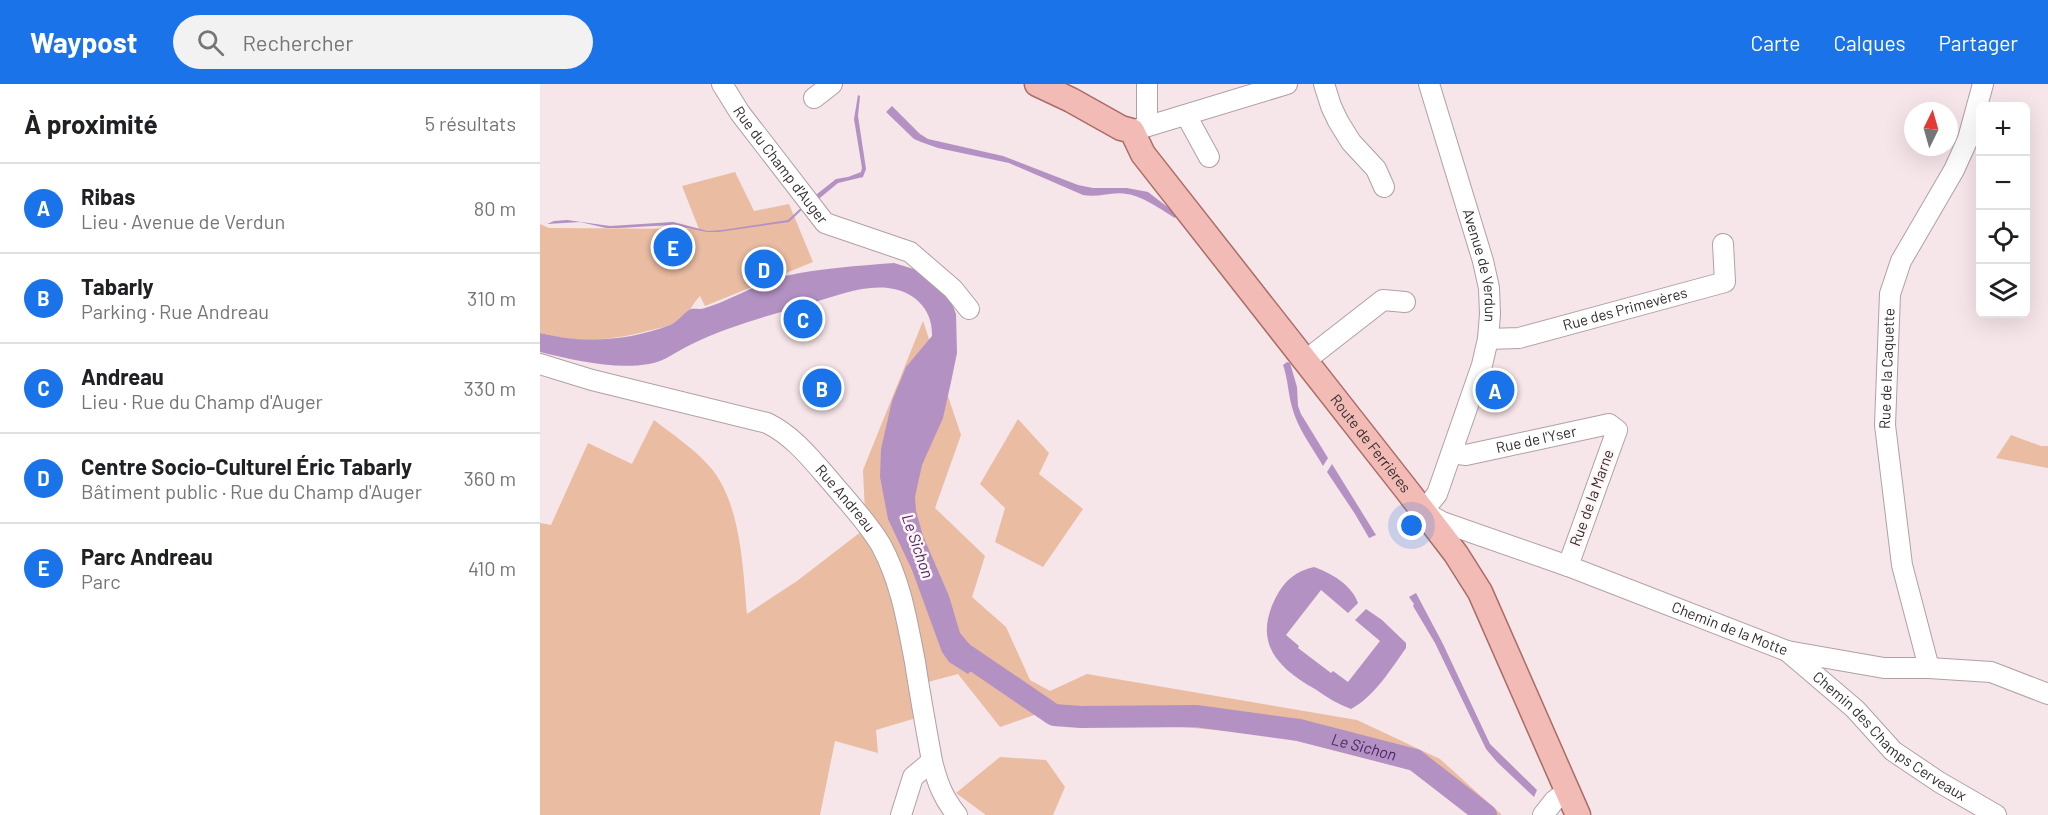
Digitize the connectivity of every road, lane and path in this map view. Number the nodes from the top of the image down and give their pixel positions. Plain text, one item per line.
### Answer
1 (723, 84) edge
2 (832, 84) edge
3 (1037, 84) edge
4 (1147, 84) edge
5 (1287, 84) edge
6 (1324, 84) edge
7 (1430, 84) edge
8 (1983, 84) edge
9 (1241, 91) edge
10 (814, 98) dead end
11 (1186, 114) junction
12 (1140, 128) junction
13 (1209, 157) dead end
14 (1384, 187) dead end
15 (1723, 244) dead end
16 (1405, 302) dead end
17 (969, 309) dead end
18 (1488, 339) junction
19 (1306, 360) junction
20 (540, 364) edge
21 (1617, 430) joint
22 (1452, 453) junction
23 (1423, 511) junction
24 (1568, 566) junction
25 (1787, 651) junction
26 (1929, 668) junction
27 (2048, 694) edge
28 (932, 761) junction
29 (1568, 791) junction
30 (901, 815) edge
31 (957, 815) edge
32 (1543, 815) edge
33 (1578, 815) edge
34 (1996, 815) edge

1 - 17 street, Rue du Champ d'Auger
2 - 10 street
3 - 12 main road
4 - 12 street
5 - 9 street
6 - 14 street
7 - 18 street, Avenue de Verdun
8 - 26 street, Rue de la Caquette
9 - 11 street
11 - 12 street
11 - 13 street
12 - 19 main road, Route de Ferrières
15 - 18 street, Rue des Primevères
16 - 19 street
18 - 22 street, Avenue de Verdun
19 - 23 main road, Route de Ferrières
20 - 28 street, Rue Andreau
21 - 22 street, Rue de l'Yser
21 - 24 street, Rue de la Marne
22 - 23 street, Avenue de Verdun
23 - 24 street, Chemin de la Motte
23 - 29 main road, Route de Ferrières
24 - 25 street, Chemin de la Motte
25 - 26 street, Chemin de la Motte
25 - 34 street, Chemin des Champs Cerveaux
26 - 27 street, Chemin de la Motte
28 - 30 street
28 - 31 street, Rue Andreau
29 - 32 street
29 - 33 main road, Route de Ferrières

